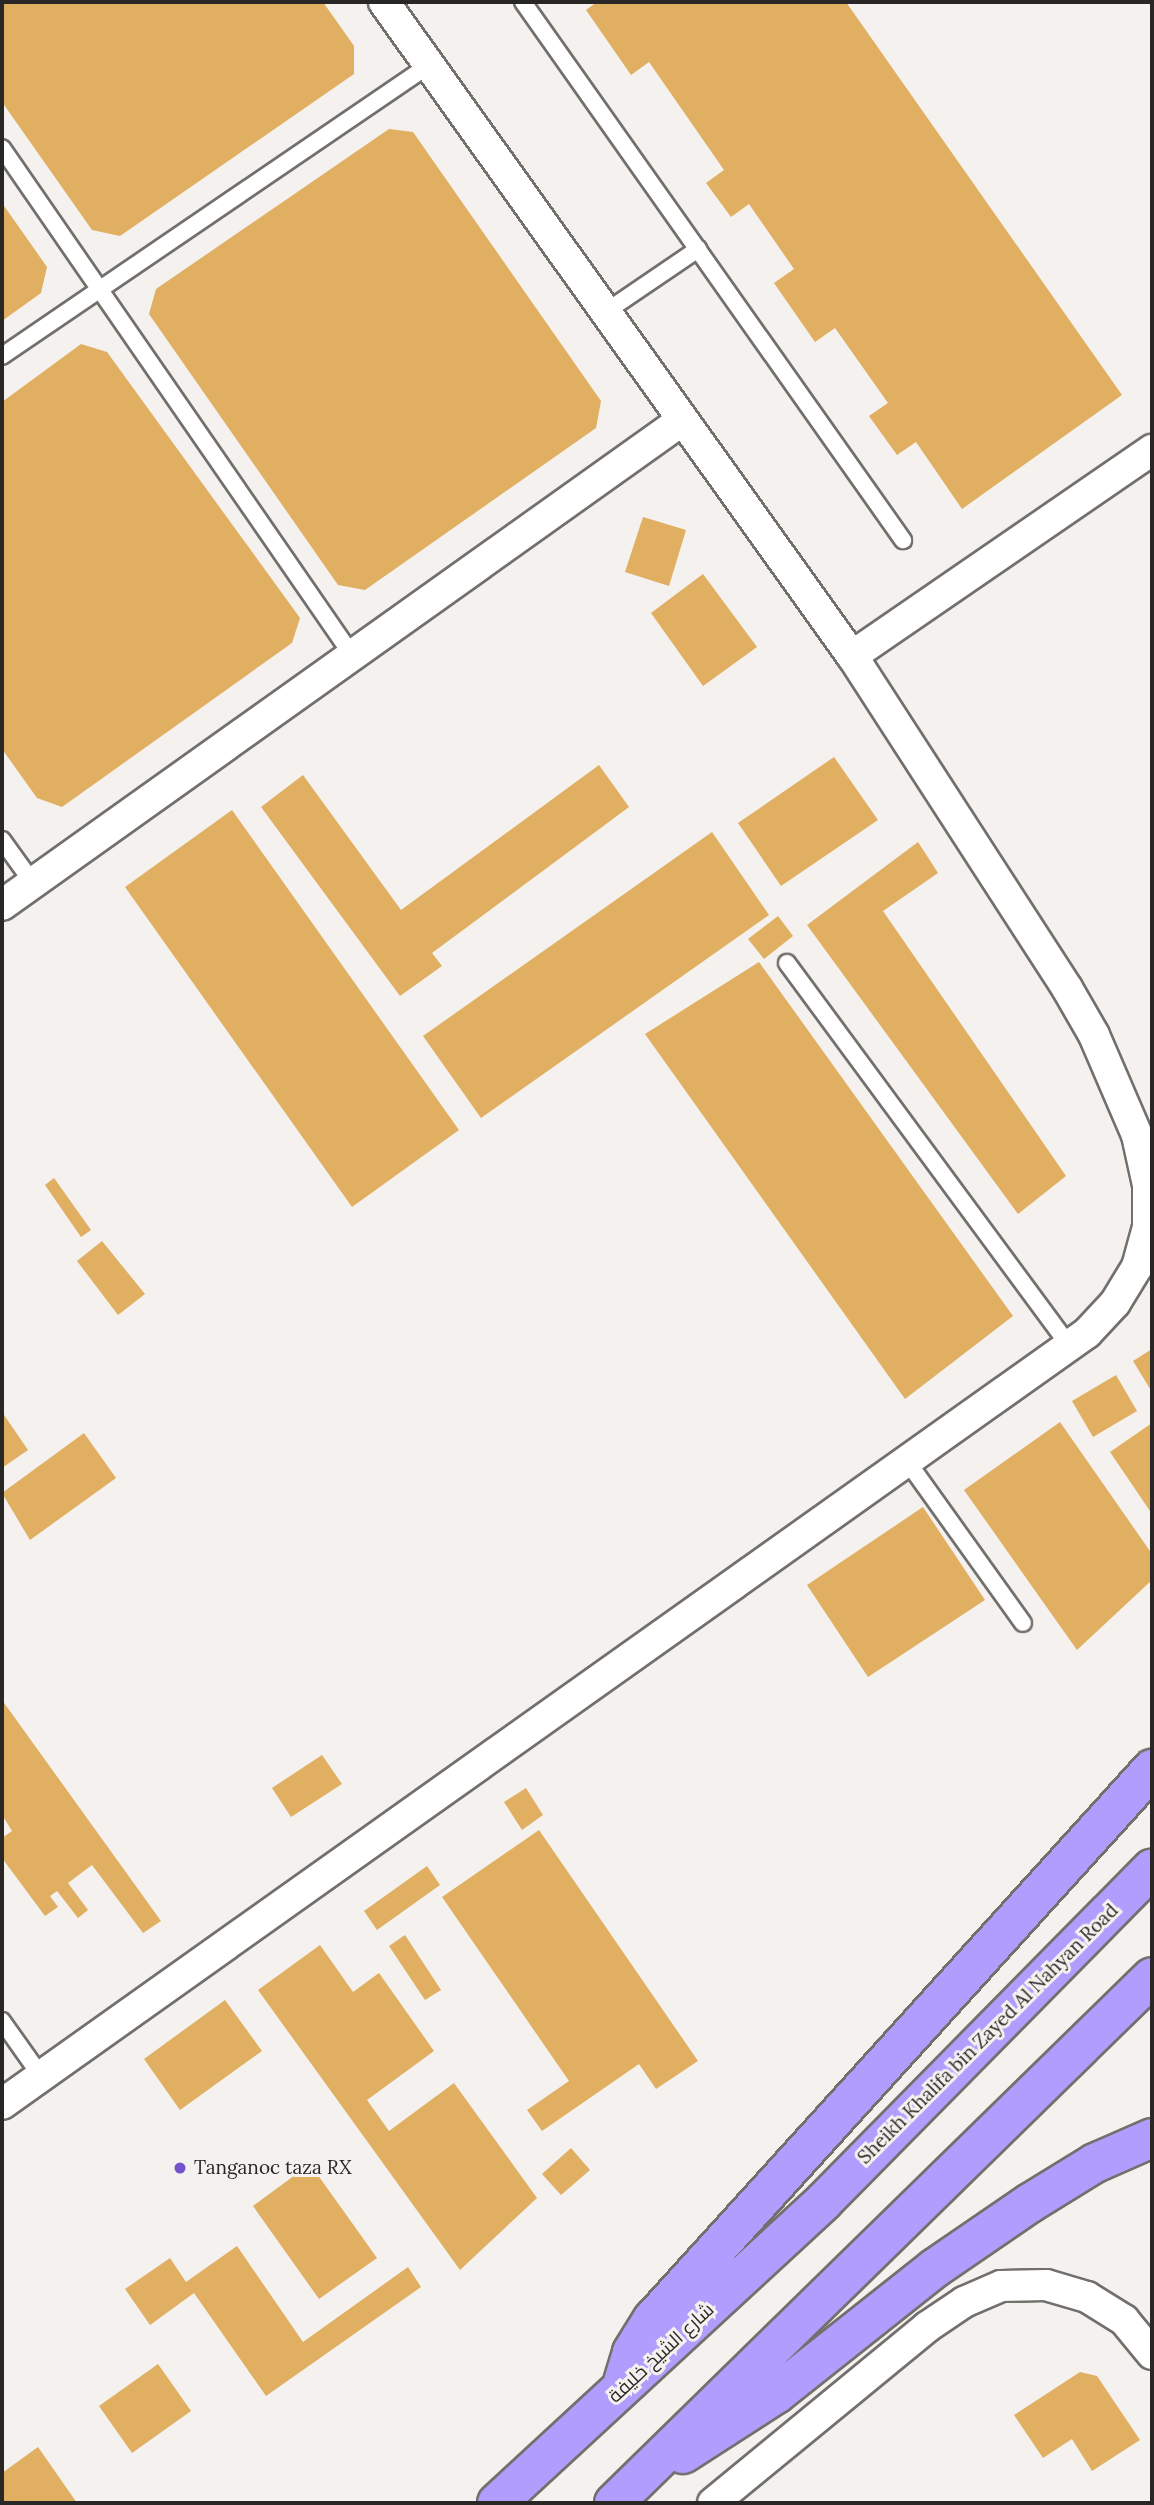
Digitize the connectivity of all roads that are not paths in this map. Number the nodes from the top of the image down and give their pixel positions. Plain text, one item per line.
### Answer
1 (384, 2) edge
2 (523, 2) edge
3 (429, 65) junction
4 (2, 148) edge
5 (698, 249) junction
6 (100, 290) junction
7 (604, 313) junction
8 (2, 356) edge
9 (681, 421) junction
10 (1152, 450) edge
11 (903, 540) dead end
12 (352, 655) junction
13 (852, 656) junction
14 (2, 840) edge
15 (33, 883) junction
16 (2, 905) edge
17 (787, 963) dead end
18 (1069, 1346) junction
19 (906, 1461) junction
20 (1023, 1623) dead end
21 (1152, 1769) edge
22 (1152, 1868) edge
23 (1152, 1977) edge
24 (2, 2021) edge
25 (41, 2076) junction
26 (2, 2104) edge
27 (1152, 2138) edge
28 (824, 2201) joint
29 (1152, 2354) edge
30 (621, 2390) junction
31 (648, 2474) junction
32 (497, 2503) edge
33 (614, 2503) edge
34 (713, 2503) edge

1 - 3 street
2 - 5 lane
3 - 6 lane
3 - 7 street
4 - 6 lane
5 - 7 lane
5 - 11 lane
6 - 8 lane
6 - 12 lane
7 - 9 street
9 - 12 street
9 - 13 street
10 - 13 street
12 - 15 street
13 - 18 street
14 - 15 lane
15 - 16 street
17 - 18 lane
18 - 19 street
19 - 20 lane
19 - 25 street
21 - 30 highway
22 - 28 highway, Sheikh Khalifa bin Zayed Al Nahyan Road
23 - 31 highway
24 - 25 lane
25 - 26 street
27 - 31 highway
28 - 30 highway, شارع الشيخ خليفة
29 - 34 street
30 - 32 highway, شارع الشيخ خليفة
31 - 33 highway

